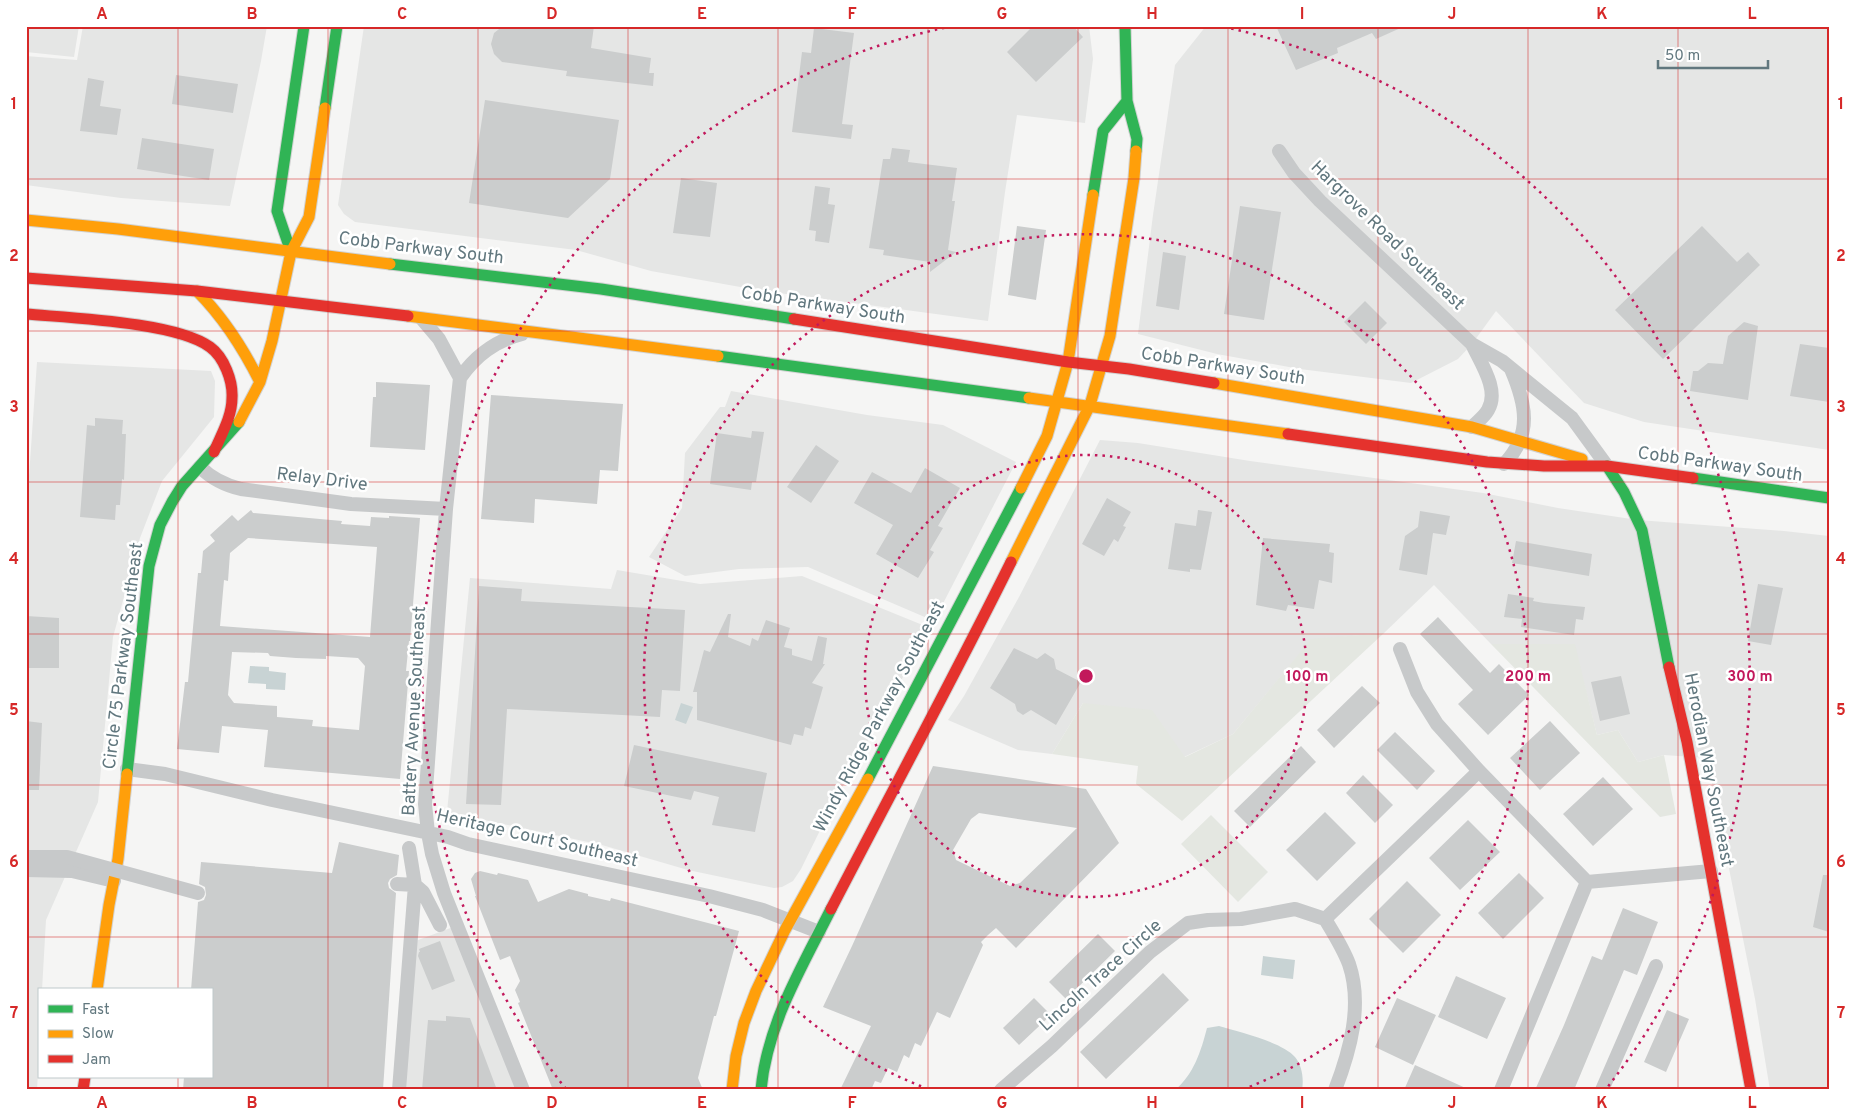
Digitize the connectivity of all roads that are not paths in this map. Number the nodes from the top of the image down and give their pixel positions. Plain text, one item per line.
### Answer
1 (304, 26) edge
2 (337, 26) edge
3 (1124, 26) edge
4 (1127, 101) junction
5 (1279, 152) dead end
6 (26, 220) edge
7 (291, 252) junction
8 (26, 278) edge
9 (197, 291) junction
10 (280, 300) junction
11 (26, 314) edge
12 (422, 318) junction
13 (527, 332) junction
14 (1472, 344) junction
15 (1068, 362) junction
16 (1102, 366) junction
17 (1509, 366) junction
18 (460, 378) junction
19 (260, 382) junction
20 (1058, 401) junction
21 (1090, 405) junction
22 (1472, 427) junction
23 (1521, 441) junction
24 (214, 452) junction
25 (1504, 464) junction
26 (1607, 466) junction
27 (200, 467) junction
28 (1829, 498) edge
29 (446, 509) junction
30 (1400, 649) dead end
31 (127, 769) junction
32 (1479, 771) junction
33 (428, 833) junction
34 (408, 848) dead end
35 (26, 857) edge
36 (26, 870) edge
37 (1711, 871) junction
38 (114, 881) junction
39 (1587, 882) junction
40 (398, 884) dead end
41 (415, 885) junction
42 (198, 893) dead end
43 (791, 920) junction
44 (1325, 920) junction
45 (440, 925) dead end
46 (819, 932) junction
47 (1656, 966) dead end
48 (97, 988) edge
49 (399, 1090) edge
50 (523, 1090) edge
51 (732, 1090) edge
52 (761, 1090) edge
53 (1000, 1090) edge
54 (1335, 1090) edge
55 (1501, 1090) edge
56 (1602, 1090) edge
57 (1751, 1090) edge

1 - 7 main road
2 - 7 main road, Circle 75 Parkway Southeast
3 - 4 main road
4 - 15 main road, Windy Ridge Parkway Southeast
4 - 16 main road
5 - 14 street, Hargrove Road Southeast
6 - 7 main road, Cobb Parkway South
7 - 10 main road, Circle 75 Parkway Southeast
7 - 15 main road, Cobb Parkway South
8 - 9 main road, Cobb Parkway South
9 - 10 main road, Cobb Parkway South
9 - 19 main road
10 - 12 main road, Cobb Parkway South
10 - 19 main road, Circle 75 Parkway Southeast
11 - 24 main road
12 - 13 main road, Cobb Parkway South
12 - 18 street
13 - 18 street
13 - 20 main road, Cobb Parkway South
14 - 17 street, Hargrove Road Southeast
14 - 22 street, Hargrove Road Southeast
15 - 16 main road, Cobb Parkway South
15 - 20 main road, Windy Ridge Parkway Southeast
16 - 21 main road
16 - 22 main road, Cobb Parkway South
17 - 23 street
17 - 26 street, Hargrove Road Southeast
18 - 29 street, Battery Avenue Southeast
19 - 24 main road, Circle 75 Parkway Southeast
20 - 21 main road, Cobb Parkway South
20 - 43 main road, Windy Ridge Parkway Southeast
21 - 25 main road, Cobb Parkway South
21 - 46 main road
22 - 23 main road, Cobb Parkway South
23 - 25 street
23 - 26 main road, Cobb Parkway South
24 - 27 main road, Circle 75 Parkway Southeast
25 - 26 main road, Cobb Parkway South
26 - 28 main road, Cobb Parkway South
26 - 37 main road, Herodian Way Southeast
27 - 29 street, Relay Drive
27 - 31 main road, Circle 75 Parkway Southeast
29 - 33 street, Battery Avenue Southeast
30 - 32 street
31 - 33 street, Heritage Court Southeast
31 - 38 main road, Circle 75 Parkway Southeast
32 - 39 street
32 - 44 street
33 - 43 street, Heritage Court Southeast
33 - 50 street, Battery Avenue Southeast
34 - 41 street
35 - 42 street, bridge
36 - 38 street
37 - 39 street
37 - 57 main road, Herodian Way Southeast
38 - 48 main road, Circle 75 Parkway Southeast
39 - 55 street
40 - 41 street
41 - 45 street
41 - 49 street
43 - 46 street, Heritage Court Southeast
43 - 51 main road, Windy Ridge Parkway Southeast
44 - 53 street, Lincoln Trace Circle
44 - 54 street
46 - 52 main road
47 - 56 street

